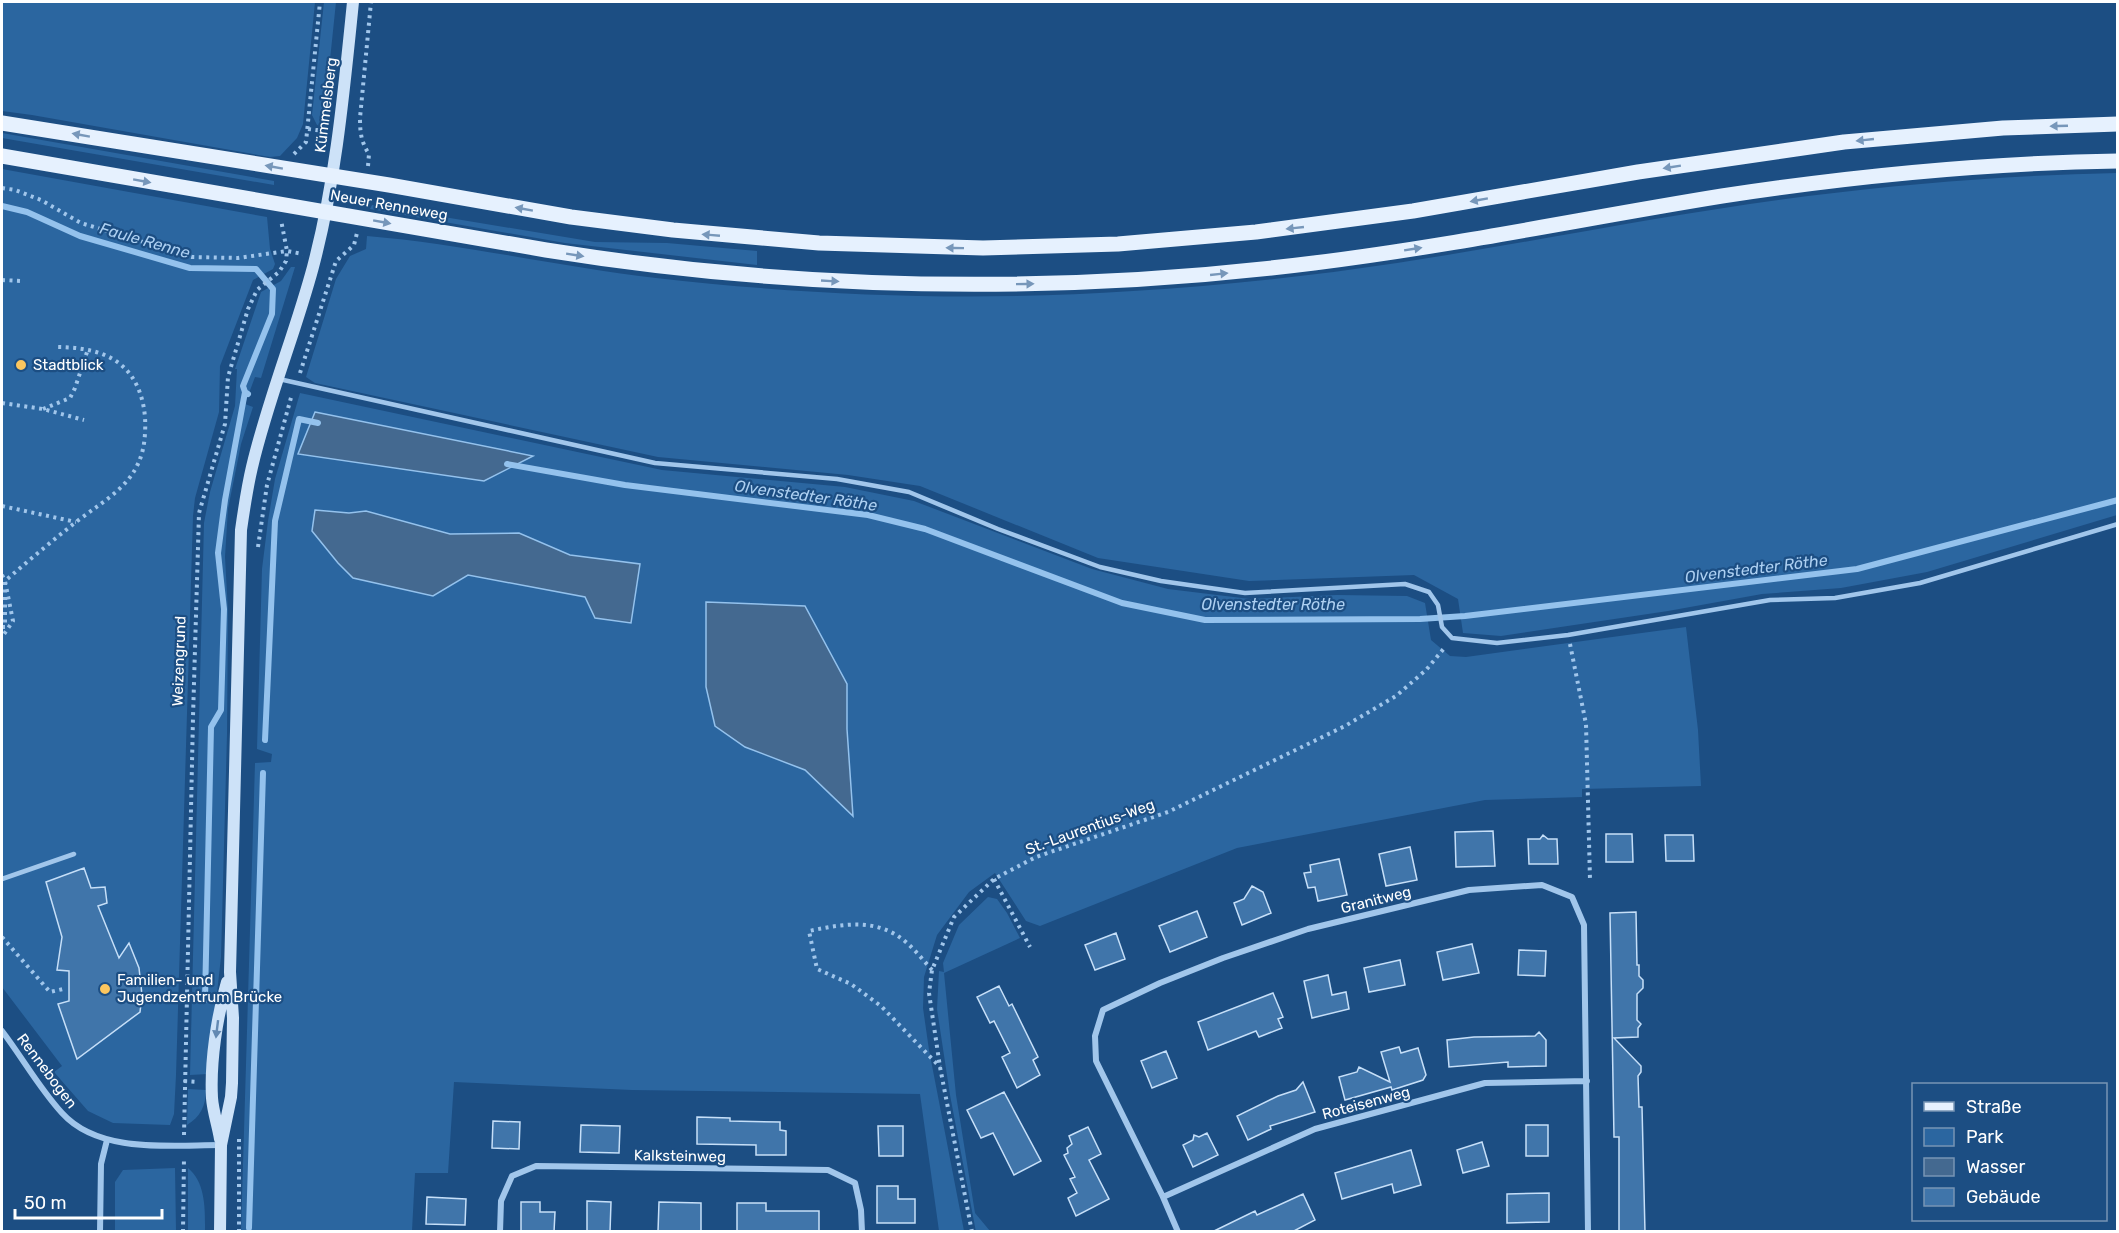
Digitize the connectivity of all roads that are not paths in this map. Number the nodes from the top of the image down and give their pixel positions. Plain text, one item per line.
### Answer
1 (353, 2) edge
2 (2, 123) edge
3 (2118, 124) edge
4 (2, 156) edge
5 (2118, 161) edge
6 (331, 177) junction
7 (325, 212) junction
8 (278, 378) junction
9 (2118, 524) edge
10 (74, 854) dead end
11 (2, 879) edge
12 (230, 972) junction
13 (2, 1031) edge
14 (1587, 1081) junction
15 (107, 1140) junction
16 (221, 1145) junction
17 (1163, 1197) junction
18 (100, 1232) edge
19 (220, 1232) edge
20 (500, 1232) edge
21 (861, 1232) edge
22 (1178, 1232) edge
23 (1588, 1232) edge

1 - 6 main road, Kümmelsberg
6 -> 2 main road, Neuer Renneweg
3 -> 6 main road, Neuer Renneweg
4 -> 7 main road, Neuer Renneweg
7 -> 5 main road, Neuer Renneweg
6 - 7 main road, Kümmelsberg
7 - 8 main road
8 - 9 lane
8 - 12 main road
10 - 11 lane
12 - 16 main road
12 -> 16 main road
13 - 15 street, Rennebogen
14 - 17 street, Roteisenweg
14 - 17 street, Granitweg
14 - 23 street, Granitweg
15 - 16 street, Rennebogen
15 - 18 street
16 - 19 main road
17 - 22 street, Granitweg
20 - 21 street, Kalksteinweg

